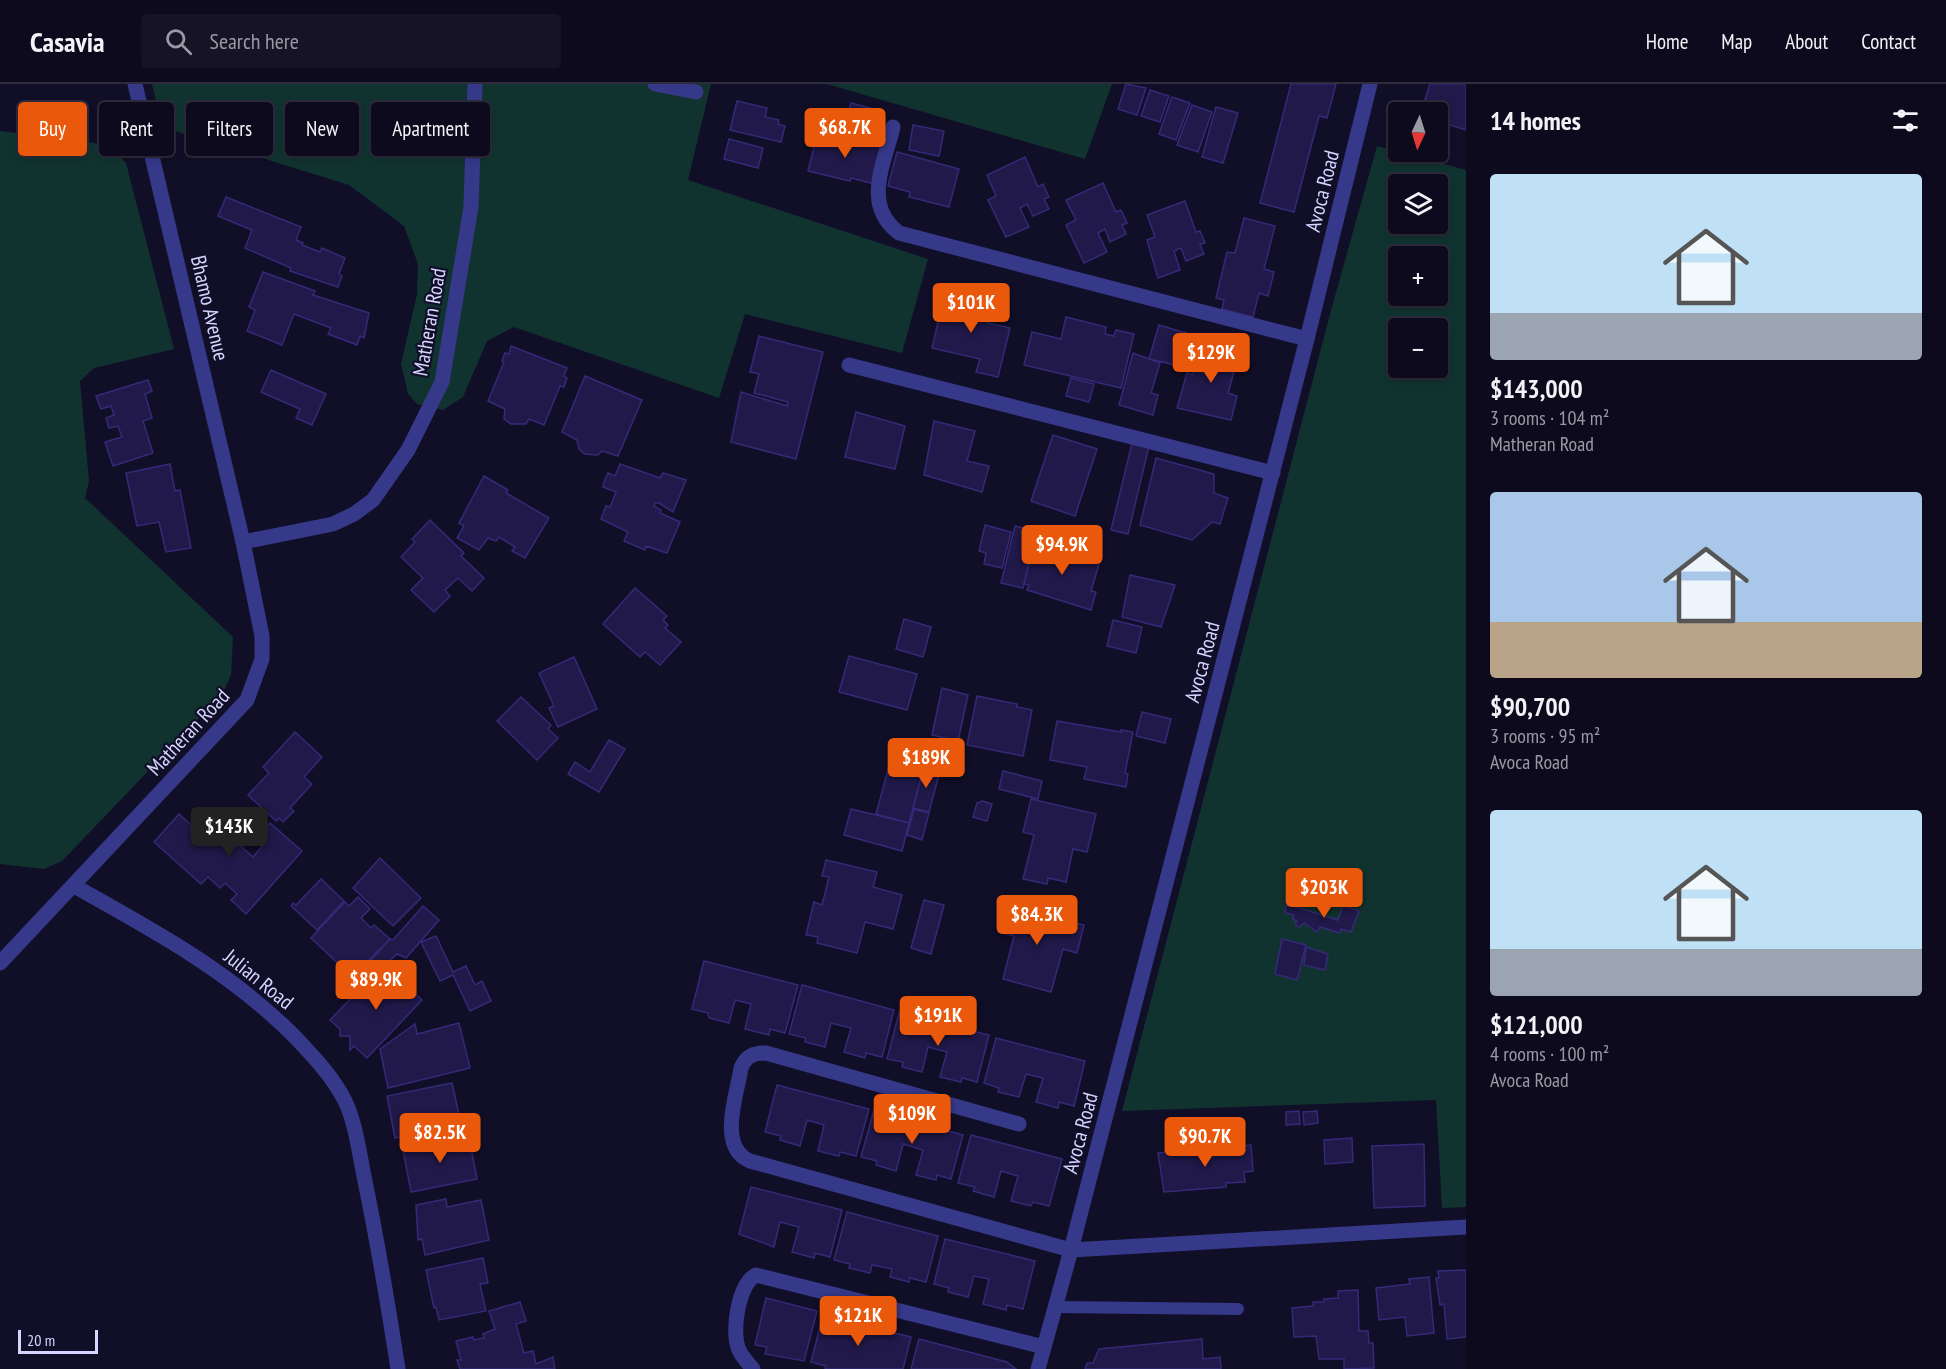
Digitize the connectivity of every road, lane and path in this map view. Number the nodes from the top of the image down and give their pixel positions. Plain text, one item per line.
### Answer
1 (135, 84) edge
2 (475, 84) edge
3 (655, 84) edge
4 (1370, 84) edge
5 (696, 92) dead end
6 (893, 127) dead end
7 (1307, 339) junction
8 (849, 365) dead end
9 (1273, 473) junction
10 (243, 542) junction
11 (74, 886) junction
12 (0, 963) edge
13 (1019, 1124) dead end
14 (1466, 1227) edge
15 (1071, 1250) junction
16 (1054, 1306) junction
17 (1238, 1309) dead end
18 (1044, 1347) junction
19 (398, 1369) edge
20 (753, 1369) edge
21 (1038, 1369) edge

1 - 10 street, Bhamo Avenue
2 - 10 street, Matheran Road
3 - 5 street
4 - 7 street, Avoca Road
6 - 7 street
7 - 9 street, Avoca Road
8 - 9 street
9 - 15 street, Avoca Road
10 - 11 street, Matheran Road
11 - 12 street, Matheran Road
11 - 19 street, Julian Road
13 - 15 street
14 - 15 street
15 - 16 street, Avoca Road
16 - 17 lane
16 - 18 street, Avoca Road
18 - 20 street
18 - 21 street, Avoca Road

